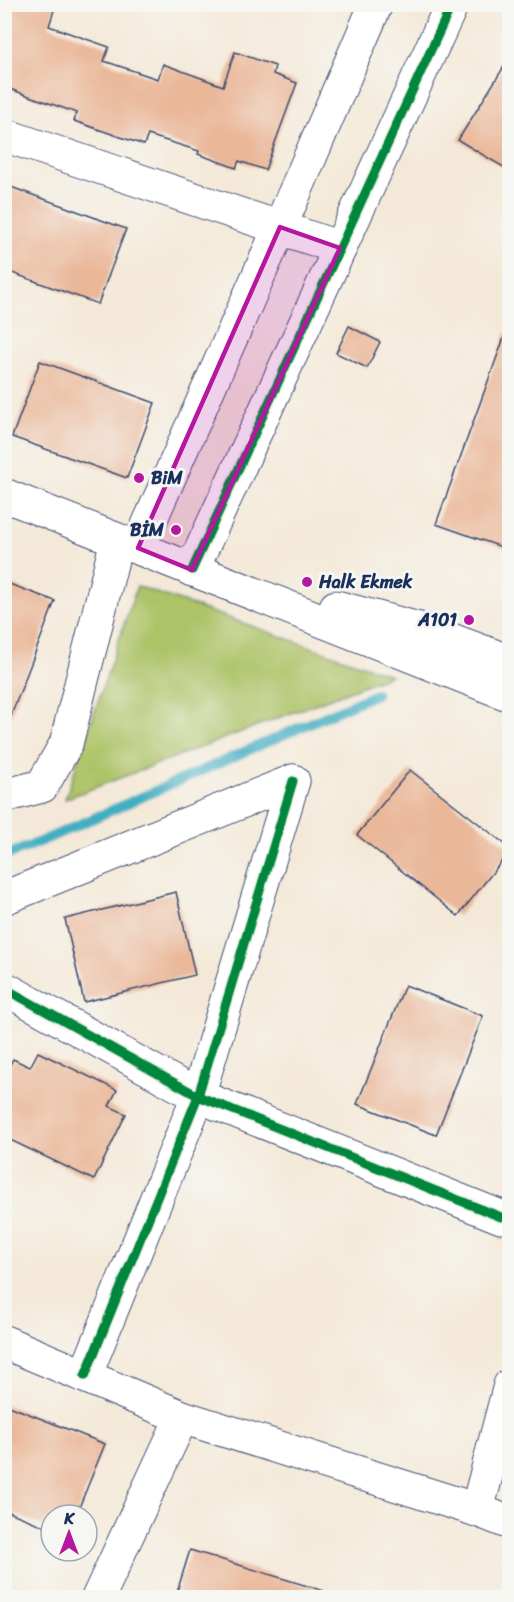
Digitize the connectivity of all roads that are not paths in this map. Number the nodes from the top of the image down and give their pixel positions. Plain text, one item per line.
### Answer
1 (376, 4) edge
2 (452, 4) edge
3 (4, 135) edge
4 (280, 227) junction
5 (340, 248) junction
6 (4, 495) edge
7 (128, 544) junction
8 (192, 570) junction
9 (510, 662) edge
10 (510, 695) edge
11 (4, 796) edge
12 (4, 898) edge
13 (4, 988) edge
14 (198, 1096) junction
15 (501, 1217) dead end
16 (4, 1342) edge
17 (85, 1376) junction
18 (510, 1385) edge
19 (182, 1417) junction
20 (477, 1510) junction
21 (510, 1523) edge
22 (98, 1598) edge

1 - 4 street
2 - 5 street
3 - 4 street
4 - 5 street
4 - 7 street
5 - 8 street
6 - 7 street
7 - 8 street
7 - 11 street
8 - 9 street
8 - 10 street
12 - 14 street
13 - 14 street
14 - 15 street
14 - 17 street
16 - 17 street
17 - 19 street
18 - 20 street
19 - 20 street
19 - 22 street
20 - 21 street

